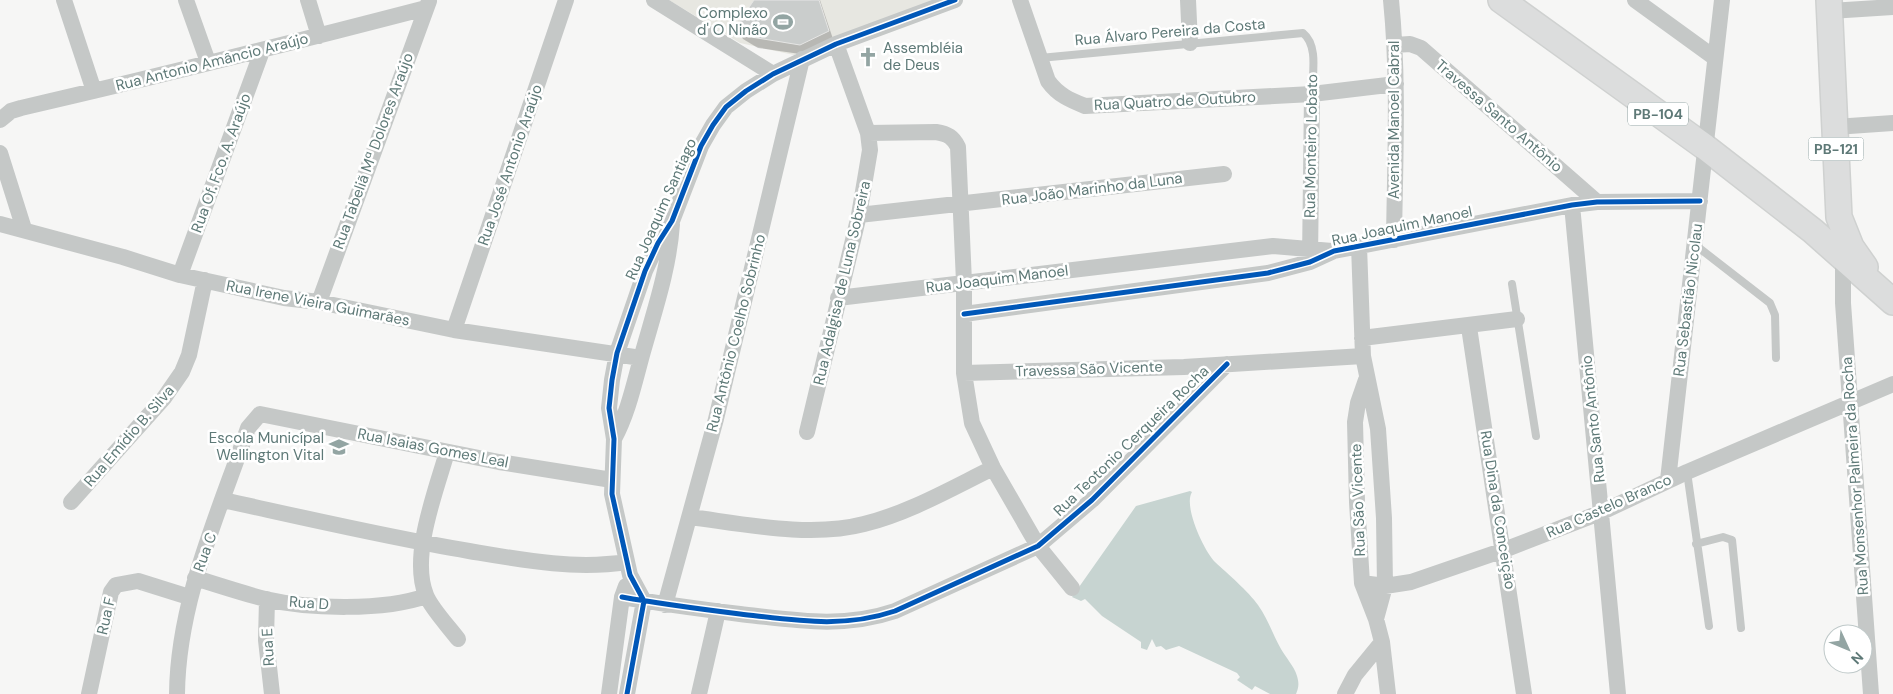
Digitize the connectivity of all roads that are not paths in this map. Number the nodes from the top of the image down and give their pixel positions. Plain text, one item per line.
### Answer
1 (64, 0) edge
2 (186, 0) edge
3 (308, 0) edge
4 (566, 0) edge
5 (654, 0) edge
6 (955, 0) edge
7 (1020, 0) edge
8 (1188, 0) edge
9 (1391, 0) edge
10 (1501, 0) edge
11 (1635, 0) edge
12 (1722, 0) edge
13 (428, 4) edge
14 (1829, 6) edge
15 (1893, 7) edge
16 (1303, 33) joint
17 (319, 36) junction
18 (1190, 43) junction
19 (836, 44) junction
20 (1395, 45) junction
21 (262, 52) junction
22 (1040, 58) junction
23 (1715, 58) junction
24 (802, 59) junction
25 (208, 62) junction
26 (773, 74) junction
27 (1396, 84) junction
28 (94, 91) junction
29 (1312, 94) junction
30 (0, 120) edge
31 (1893, 123) edge
32 (1835, 127) junction
33 (868, 133) junction
34 (1705, 147) junction
35 (0, 152) edge
36 (1224, 174) dead end
37 (1700, 200) junction
38 (1596, 202) junction
39 (960, 205) junction
40 (1572, 205) junction
41 (859, 215) junction
42 (1839, 217) junction
43 (672, 221) junction
44 (0, 224) edge
45 (24, 229) junction
46 (1813, 231) junction
47 (1394, 240) junction
48 (1694, 244) junction
49 (1359, 246) junction
50 (1310, 255) junction
51 (1843, 258) junction
52 (180, 275) junction
53 (204, 280) junction
54 (964, 282) junction
55 (1512, 284) dead end
56 (1886, 295) edge
57 (838, 298) junction
58 (319, 302) junction
59 (964, 314) junction
60 (1516, 319) junction
61 (1469, 327) junction
62 (454, 330) junction
63 (1362, 338) junction
64 (617, 353) junction
65 (1363, 356) junction
66 (641, 358) junction
67 (1776, 358) dead end
68 (1227, 364) junction
69 (964, 373) junction
70 (1366, 380) junction
71 (1893, 384) edge
72 (1850, 402) junction
73 (256, 416) joint
74 (807, 432) dead end
75 (1536, 436) dead end
76 (614, 440) junction
77 (447, 452) junction
78 (993, 468) junction
79 (1687, 472) junction
80 (612, 480) junction
81 (1668, 480) junction
82 (223, 500) junction
83 (72, 502) dead end
84 (1602, 512) junction
85 (690, 517) junction
86 (421, 543) junction
87 (1696, 544) junction
88 (1038, 546) junction
89 (1504, 550) junction
90 (629, 569) junction
91 (195, 578) junction
92 (1362, 583) junction
93 (1385, 586) junction
94 (1072, 588) dead end
95 (426, 596) junction
96 (189, 597) junction
97 (622, 597) junction
98 (267, 599) junction
99 (644, 601) junction
100 (665, 605) junction
101 (718, 611) junction
102 (1376, 619) junction
103 (1709, 626) dead end
104 (1741, 628) dead end
105 (458, 639) dead end
106 (1382, 642) junction
107 (89, 694) edge
108 (177, 694) edge
109 (272, 694) edge
110 (609, 694) edge
111 (627, 694) edge
112 (699, 694) edge
113 (1345, 694) edge
114 (1388, 694) edge
115 (1524, 694) edge
116 (1618, 694) edge
117 (1871, 694) edge

1 - 28 street
2 - 25 street
3 - 17 street
4 - 62 street, Rua José Antonio Araújo
5 - 26 street
6 - 19 street, Rua Joaquim Santiago
7 - 22 street, Rua Quatro de Outubro
8 - 18 street
9 - 20 street, Avenida Manoel Cabral
10 - 34 main road, PB-104
11 - 23 street
12 - 23 street, Rua Sebastião Nicolau
13 - 17 street, Rua Antonio Amâncio Araújo
13 - 58 street, Rua Tabeliã Mª Dolores Araújo
14 - 15 street
14 - 32 main road, PB-121
16 - 18 lane, Rua Álvaro Pereira da Costa
16 - 29 lane, Rua Monteiro Lobato
17 - 21 street, Rua Antonio Amâncio Araújo
18 - 22 lane, Rua Álvaro Pereira da Costa
19 - 24 street, Rua Joaquim Santiago
19 - 33 street
20 - 27 street, Avenida Manoel Cabral
20 - 38 street, Travessa Santo Antônio
21 - 25 street, Rua Antonio Amâncio Araújo
21 - 52 street, Rua Of. Fco. A. Araújo
22 - 29 street, Rua Quatro de Outubro
23 - 34 street, Rua Sebastião Nicolau
24 - 26 street, Rua Joaquim Santiago
24 - 85 street, Rua Antônio Coelho Sobrinho
25 - 28 street, Rua Antonio Amâncio Araújo
26 - 43 street, Rua Joaquim Santiago
27 - 29 street, Rua Quatro de Outubro
27 - 47 street, Avenida Manoel Cabral
28 - 30 street, Rua Antonio Amâncio Araújo
29 - 50 street, Rua Monteiro Lobato
31 - 32 street
32 - 42 main road, PB-121
33 - 39 street
33 - 41 street, Rua Adalgisa de Luna Sobreira
34 - 37 street, Rua Sebastião Nicolau
34 - 46 main road, PB-104
35 - 45 street
36 - 39 street, Rua João Marinho da Luna
37 - 38 street, Rua Joaquim Manoel
37 - 48 street, Rua Sebastião Nicolau
38 - 40 street, Rua Joaquim Manoel
39 - 41 street, Rua João Marinho da Luna
39 - 54 street
40 - 47 street, Rua Joaquim Manoel
40 - 84 street, Rua Santo Antônio
41 - 57 street, Rua Adalgisa de Luna Sobreira
42 - 46 main road
42 - 56 main road, PB-121
43 - 64 street, Rua Joaquim Santiago
43 - 66 street, Rua Joaquim Santiago
44 - 45 street, Rua Irene Vieira Guimarães
45 - 52 street, Rua Irene Vieira Guimarães
46 - 51 main road, PB-104
47 - 49 street, Rua Joaquim Manoel
48 - 67 lane
48 - 81 street, Rua Sebastião Nicolau
49 - 50 street, Rua Joaquim Manoel
49 - 63 street, Rua São Vicente
50 - 54 street, Rua Joaquim Manoel
50 - 59 street, Rua Joaquim Manoel
51 - 56 main road, PB-104
51 - 72 street, Rua Monsenhor Palmeira da Rocha
52 - 53 street, Rua Irene Vieira Guimarães
53 - 58 street, Rua Irene Vieira Guimarães
53 - 83 street, Rua Emídio B. Silva
54 - 57 street, Rua Joaquim Manoel
54 - 59 street
55 - 60 lane
57 - 74 street, Rua Adalgisa de Luna Sobreira
58 - 62 street, Rua Irene Vieira Guimarães
59 - 69 street
60 - 61 street
60 - 75 lane
61 - 63 street
61 - 89 street, Rua Dina da Conceição
62 - 64 street, Rua Irene Vieira Guimarães
63 - 65 street, Rua São Vicente
64 - 66 street, Rua Irene Vieira Guimarães
64 - 76 street, Rua Joaquim Santiago
65 - 68 street, Travessa São Vicente
65 - 70 street, Rua São Vicente
66 - 76 street, Rua Joaquim Santiago
68 - 69 street, Travessa São Vicente
68 - 88 street, Rua Teotonio Cerqueira Rocha
69 - 78 street
70 - 92 street, Rua São Vicente
70 - 93 street, Rua São Vicente
71 - 72 street, Rua Castelo Branco
72 - 79 street, Rua Castelo Branco
72 - 117 street, Rua Monsenhor Palmeira da Rocha
73 - 77 street, Rua Isaias Gomes Leal
73 - 82 street, Rua C
76 - 80 street, Rua Joaquim Santiago
77 - 80 street, Rua Isaias Gomes Leal
77 - 86 street
78 - 85 street
78 - 88 street
79 - 81 street, Rua Castelo Branco
79 - 87 lane
80 - 90 street, Rua Joaquim Santiago
81 - 84 street, Rua Castelo Branco
82 - 86 street
82 - 91 street, Rua C
84 - 89 street, Rua Castelo Branco
84 - 116 street, Rua Santo Antônio
85 - 100 street, Rua Antônio Coelho Sobrinho
86 - 90 street
86 - 95 street
87 - 103 lane
87 - 104 lane
88 - 94 street
88 - 101 street, Rua Teotonio Cerqueira Rocha
89 - 93 street, Rua Castelo Branco
89 - 115 street, Rua Dina da Conceição
90 - 97 street
90 - 99 street, Rua Joaquim Santiago
91 - 96 street, Rua C
91 - 98 street, Rua D
92 - 93 street, Rua Castelo Branco
92 - 102 street, Rua São Vicente
93 - 102 street, Rua São Vicente
95 - 98 street, Rua D
95 - 105 street
96 - 107 street, Rua F
96 - 108 street, Rua C
97 - 99 street, Rua Teotonio Cerqueira Rocha
97 - 110 street
98 - 109 street, Rua E
99 - 100 street, Rua Teotonio Cerqueira Rocha
99 - 111 street
100 - 101 street, Rua Teotonio Cerqueira Rocha
101 - 112 street
102 - 106 street, Rua São Vicente
106 - 113 street
106 - 114 street, Rua São Vicente

